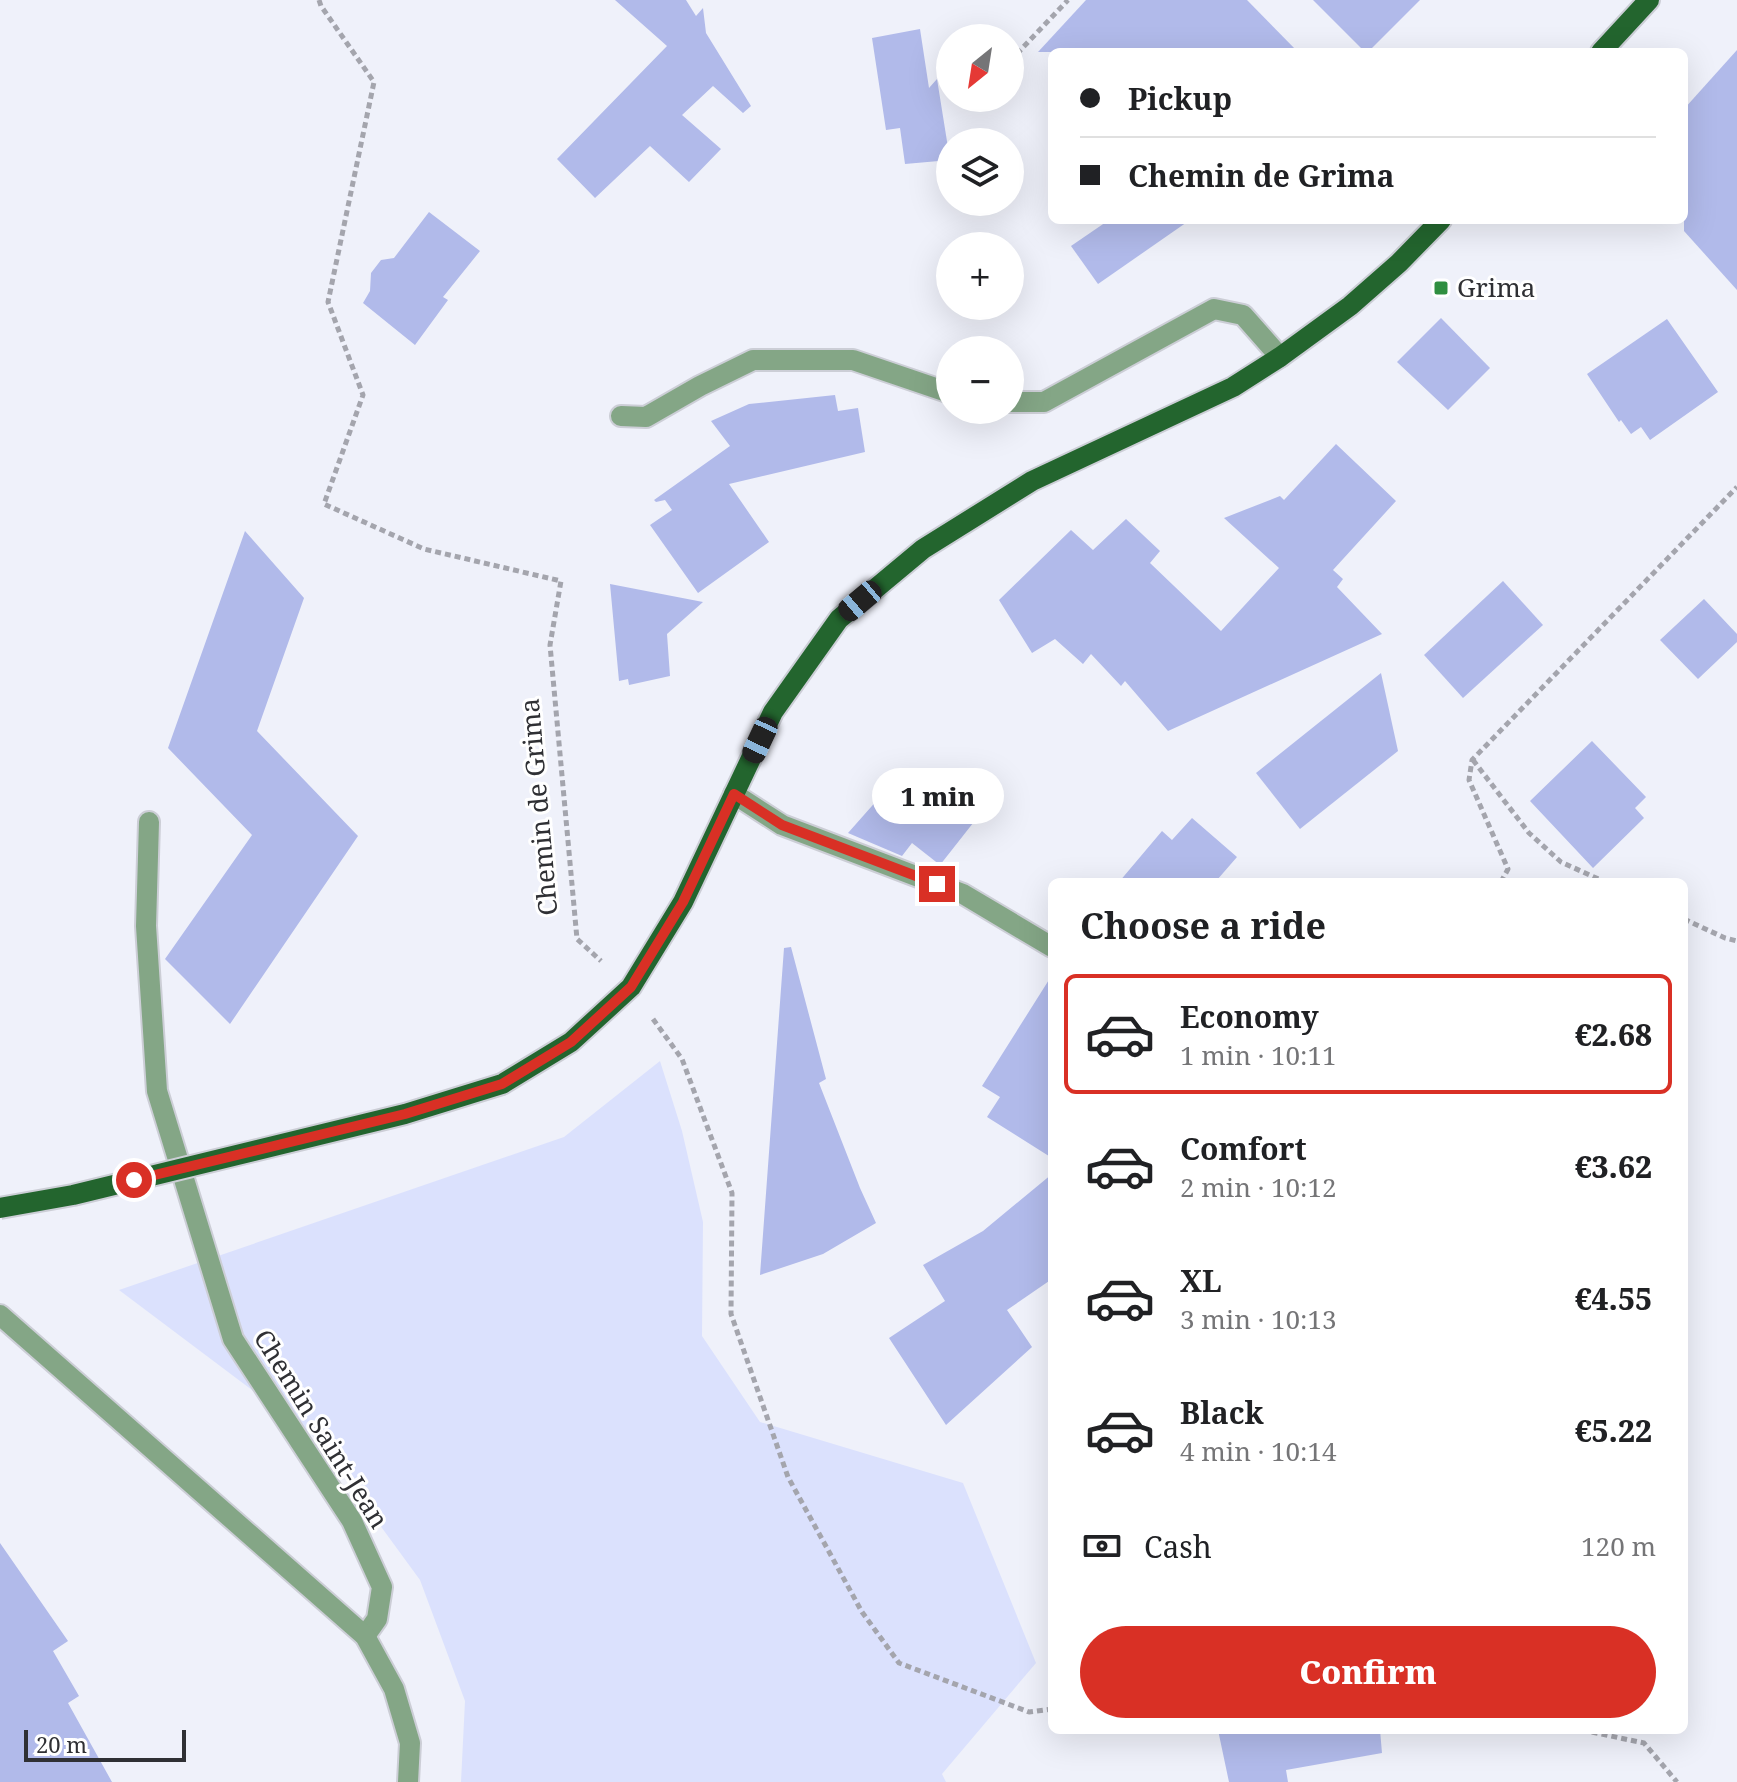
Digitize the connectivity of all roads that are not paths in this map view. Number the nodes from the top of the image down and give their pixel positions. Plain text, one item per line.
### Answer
1 (1649, 0) edge
2 (1605, 48) edge
3 (1437, 224) edge
4 (1280, 357) junction
5 (936, 388) edge
6 (1024, 402) edge
7 (621, 416) dead end
8 (734, 794) junction
9 (149, 822) dead end
10 (1048, 945) edge
11 (0, 1208) edge
12 (0, 1315) edge
13 (365, 1636) junction
14 (408, 1782) edge

1 - 2 main road
3 - 4 main road
4 - 6 street
4 - 8 main road
5 - 7 street
8 - 10 street
8 - 11 main road, bridge
9 - 13 street, Chemin Saint-Jean
12 - 13 street
13 - 14 street

